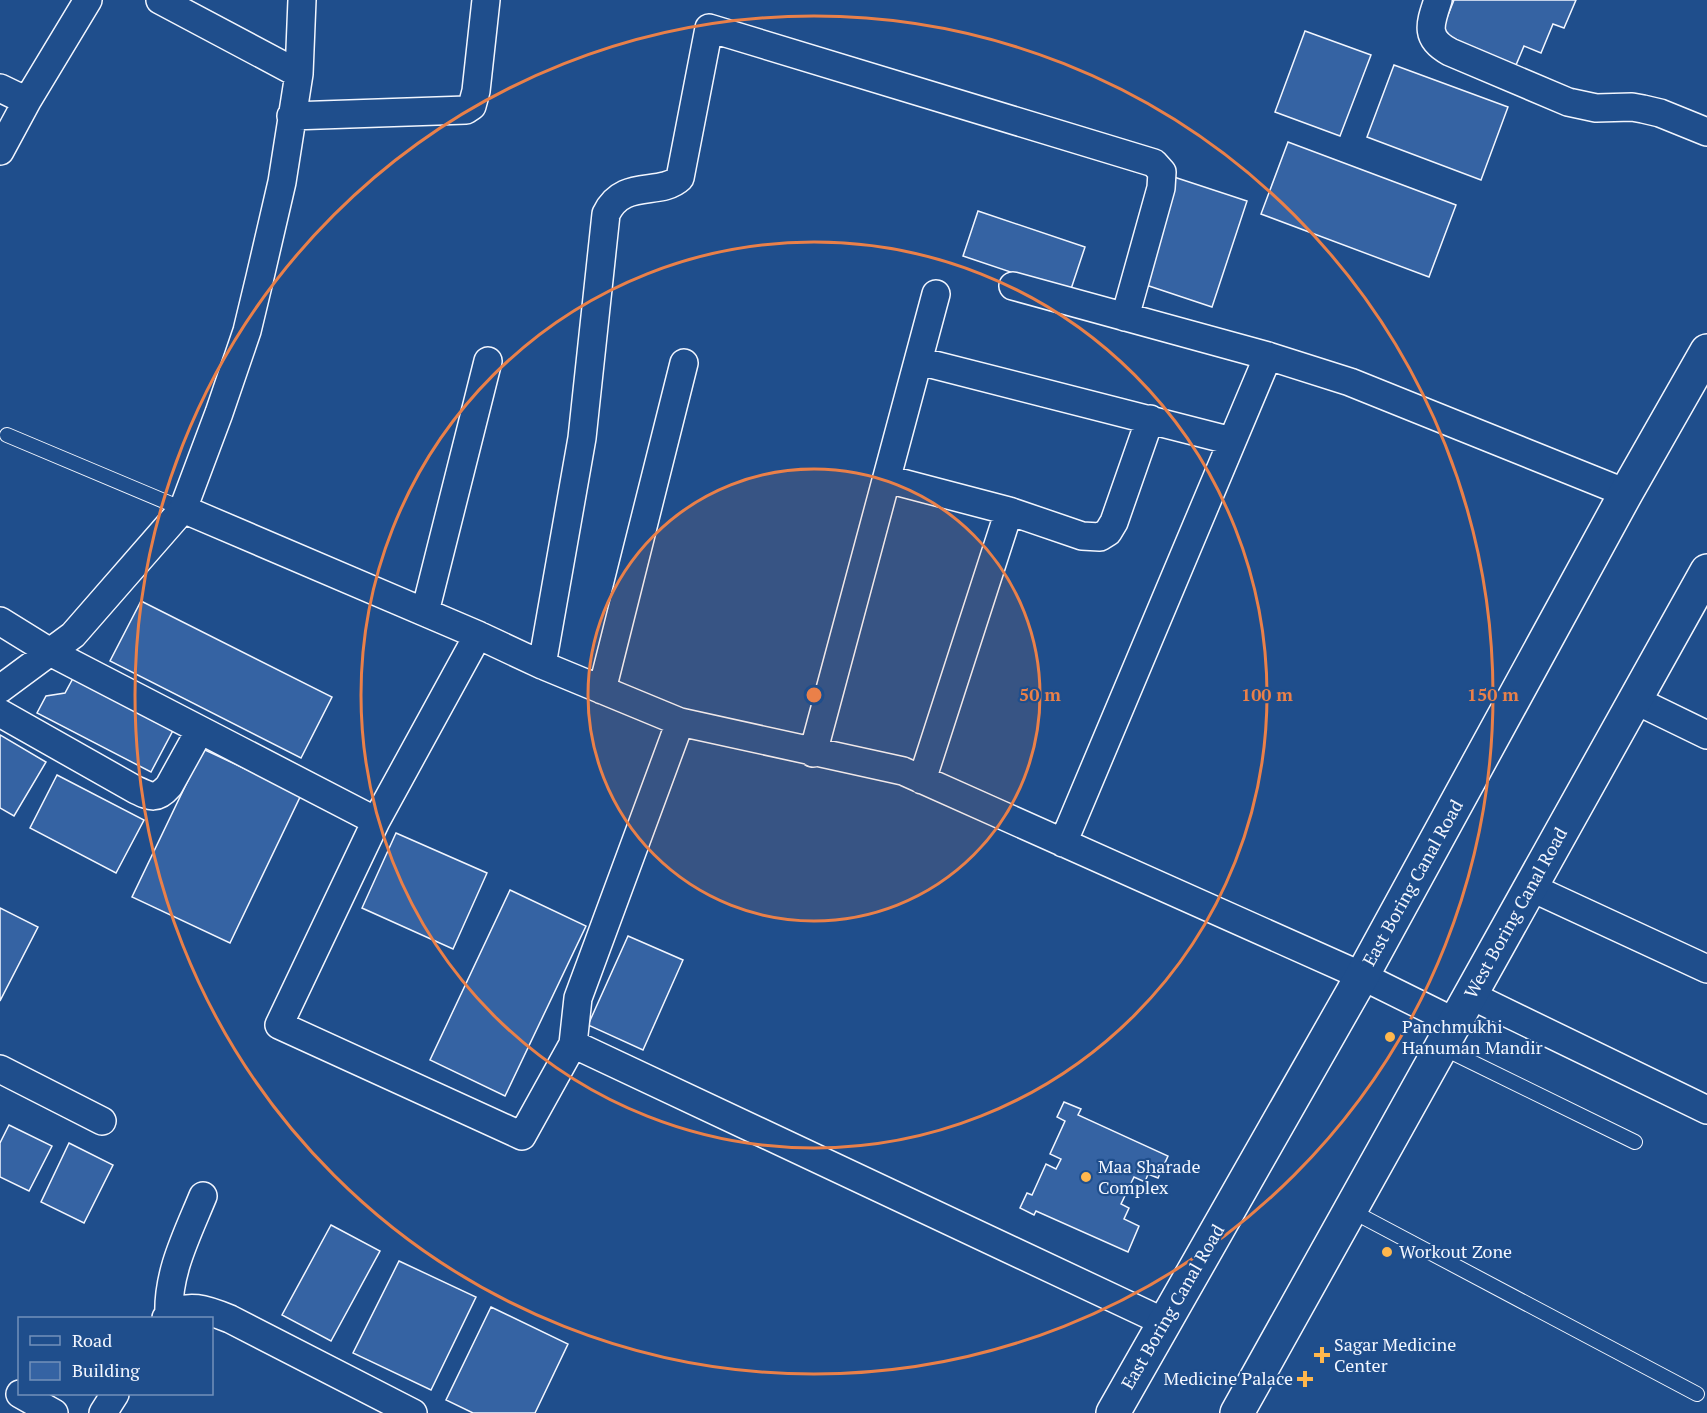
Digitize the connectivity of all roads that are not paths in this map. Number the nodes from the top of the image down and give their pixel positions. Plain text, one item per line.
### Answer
1 (88, 0) edge
2 (160, 0) edge
3 (302, 0) edge
4 (486, 0) edge
5 (1438, 0) edge
6 (299, 74) junction
7 (0, 88) edge
8 (27, 101) junction
9 (291, 116) junction
10 (1707, 132) edge
11 (0, 151) edge
12 (1012, 286) dead end
13 (936, 294) dead end
14 (1125, 317) junction
15 (1707, 351) edge
16 (1269, 356) junction
17 (488, 361) dead end
18 (919, 361) junction
19 (684, 363) dead end
20 (1150, 419) junction
21 (7, 435) dead end
22 (1232, 441) junction
23 (887, 479) junction
24 (1626, 493) junction
25 (183, 509) junction
26 (1009, 511) junction
27 (1707, 571) edge
28 (425, 612) junction
29 (0, 621) edge
30 (478, 635) junction
31 (50, 652) junction
32 (542, 665) junction
33 (0, 689) edge
34 (602, 690) junction
35 (1635, 700) junction
36 (0, 713) edge
37 (680, 723) junction
38 (200, 730) junction
39 (1707, 735) edge
40 (813, 753) junction
41 (922, 780) junction
42 (376, 821) junction
43 (1063, 843) junction
44 (1530, 886) junction
45 (1707, 969) edge
46 (1362, 976) junction
47 (1455, 1021) junction
48 (573, 1044) junction
49 (0, 1069) edge
50 (1707, 1110) edge
51 (102, 1121) dead end
52 (1635, 1142) dead end
53 (203, 1196) dead end
54 (1350, 1210) junction
55 (168, 1317) edge
56 (1164, 1322) junction
57 (0, 1382) edge
58 (18, 1392) edge
59 (1697, 1394) dead end
60 (23, 1395) edge
61 (114, 1395) edge
62 (54, 1413) edge
63 (103, 1413) edge
64 (413, 1413) edge
65 (1113, 1413) edge
66 (1237, 1413) edge

1 - 8 street
2 - 6 street
3 - 6 street
4 - 9 street
5 - 10 street
6 - 9 street
7 - 8 street
8 - 11 street
9 - 25 street
12 - 14 street
13 - 18 street
14 - 16 street
14 - 32 street
15 - 24 main road, East Boring Canal Road
16 - 22 street
16 - 24 street
17 - 28 street
18 - 20 street
18 - 23 street
19 - 34 street
20 - 22 street
20 - 26 street
21 - 25 lane
22 - 43 street
23 - 26 street
23 - 40 street
24 - 46 main road, East Boring Canal Road
25 - 28 street
25 - 31 street
26 - 41 street
27 - 35 main road, West Boring Canal Road
28 - 30 street
29 - 31 street
30 - 32 street
30 - 42 street
31 - 33 street
31 - 38 street
32 - 34 street
34 - 37 street
35 - 39 street
35 - 44 main road, West Boring Canal Road
36 - 38 street
37 - 40 street
37 - 48 street
38 - 42 street
40 - 41 street
41 - 43 street
42 - 48 street
43 - 46 street
44 - 45 street
44 - 47 main road, West Boring Canal Road
46 - 47 street
46 - 56 main road, East Boring Canal Road
47 - 50 street
47 - 52 lane
47 - 54 main road, West Boring Canal Road
48 - 56 street
49 - 51 street
53 - 55 street
54 - 59 lane
54 - 66 main road, West Boring Canal Road
55 - 64 street
56 - 65 main road, East Boring Canal Road
57 - 58 street
60 - 62 street
61 - 63 street

